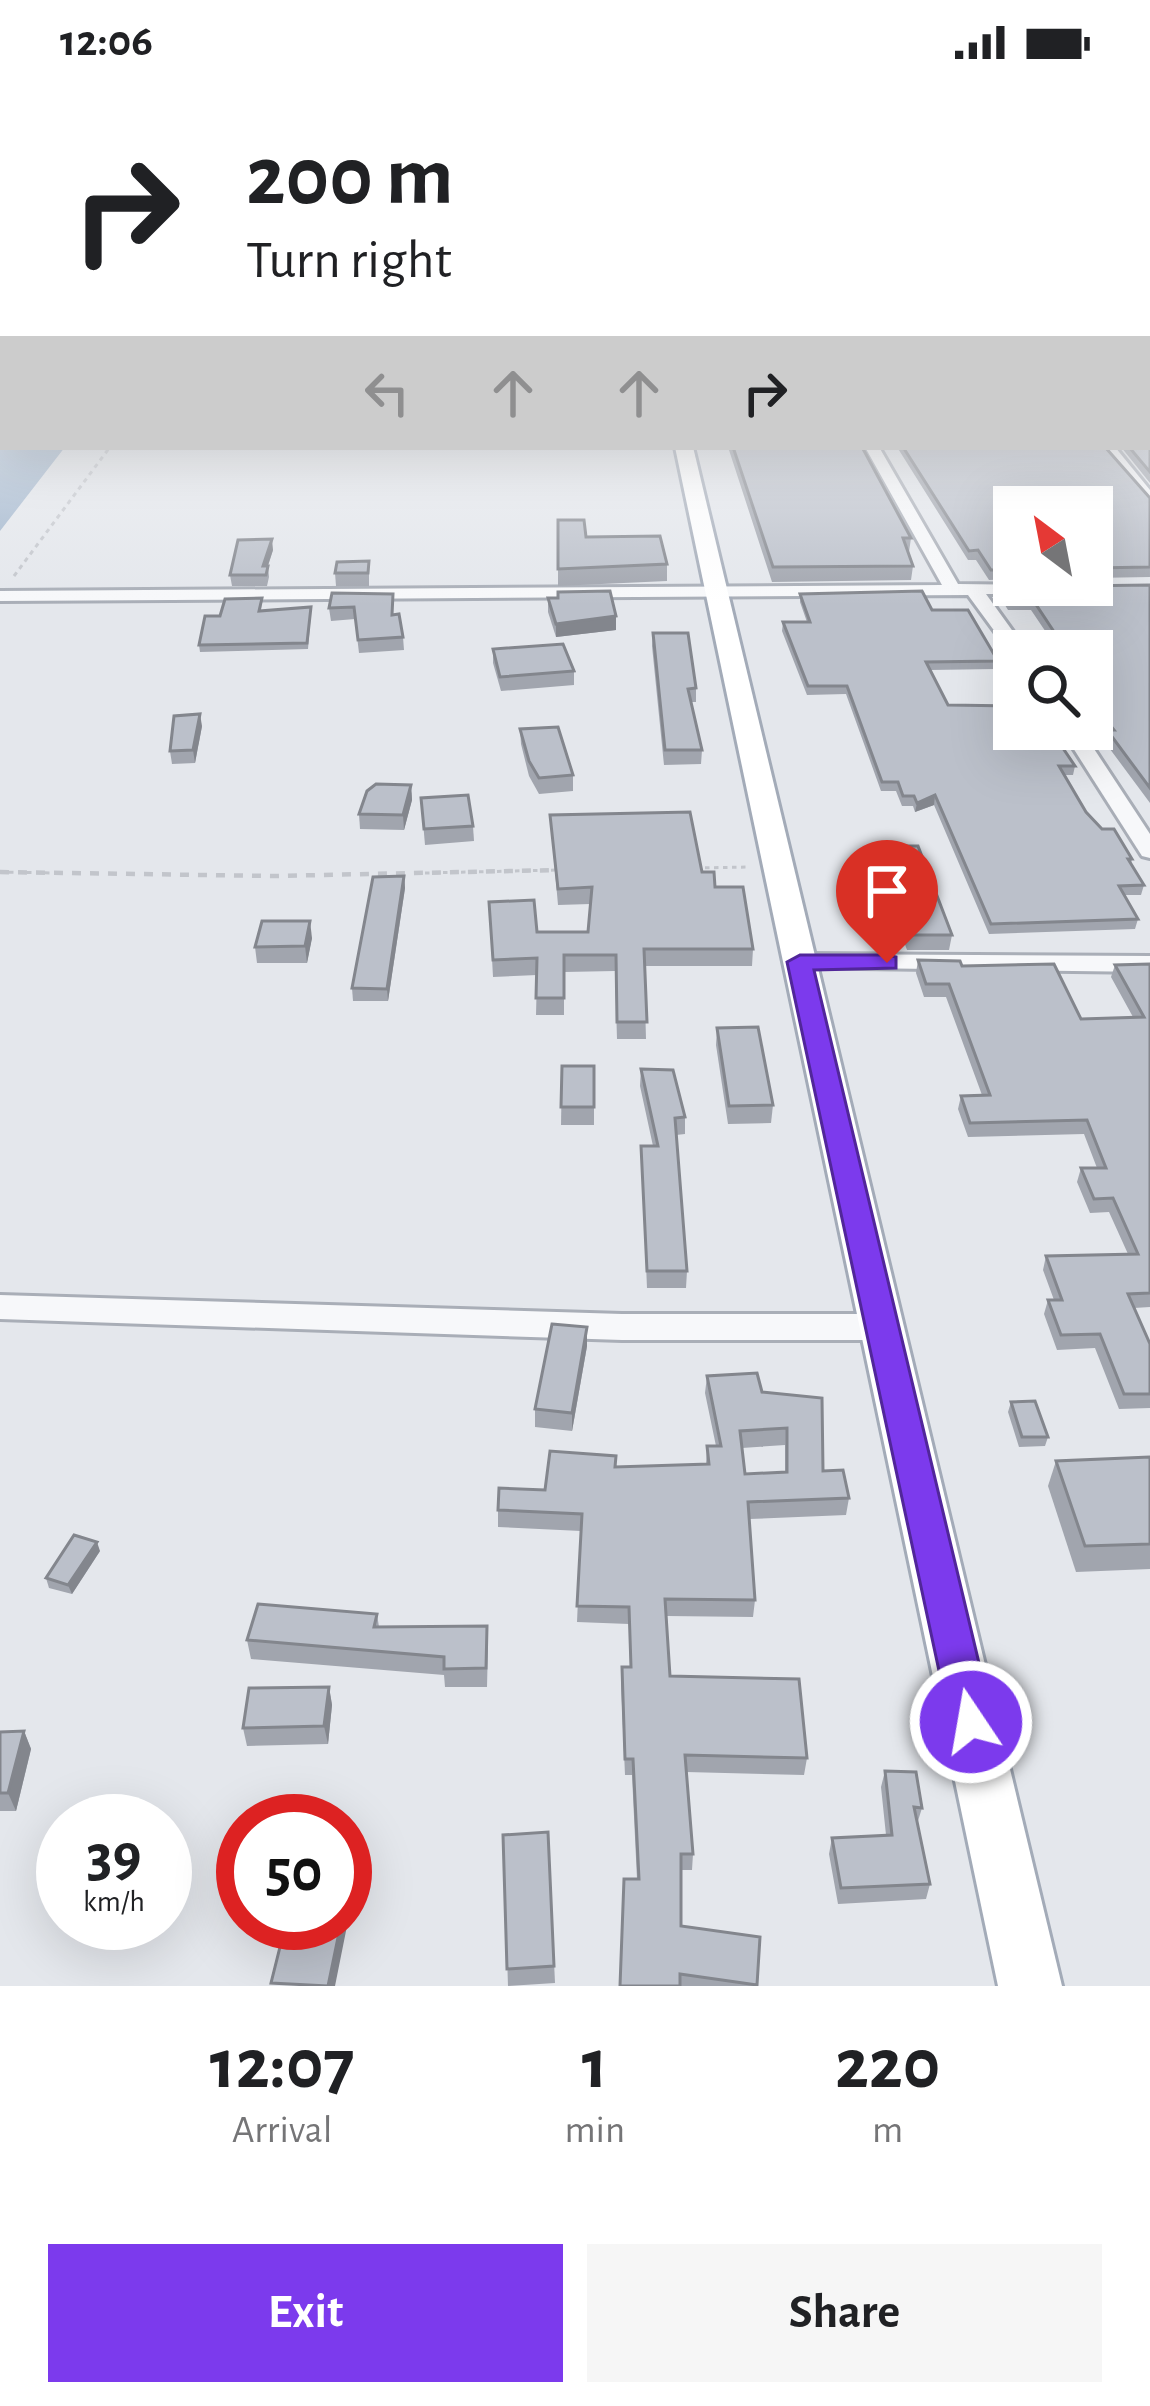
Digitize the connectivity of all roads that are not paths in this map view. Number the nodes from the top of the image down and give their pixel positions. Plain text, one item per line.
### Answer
1 (685, 450) edge
2 (874, 450) edge
3 (1110, 450) edge
4 (1150, 500) edge
5 (974, 589) junction
6 (993, 589) edge
7 (953, 590) junction
8 (720, 592) junction
9 (0, 596) edge
10 (1003, 630) edge
11 (1085, 750) edge
12 (1150, 851) edge
13 (800, 962) junction
14 (1150, 964) edge
15 (0, 1307) edge
16 (884, 1327) junction
17 (1030, 1986) edge

1 - 8 main road
2 - 7 street
3 - 4 street
5 - 6 street
5 - 7 street
5 - 10 street
7 - 8 street
8 - 9 street
8 - 13 main road
11 - 12 street
13 - 14 street
13 - 16 main road
15 - 16 street
16 - 17 main road

